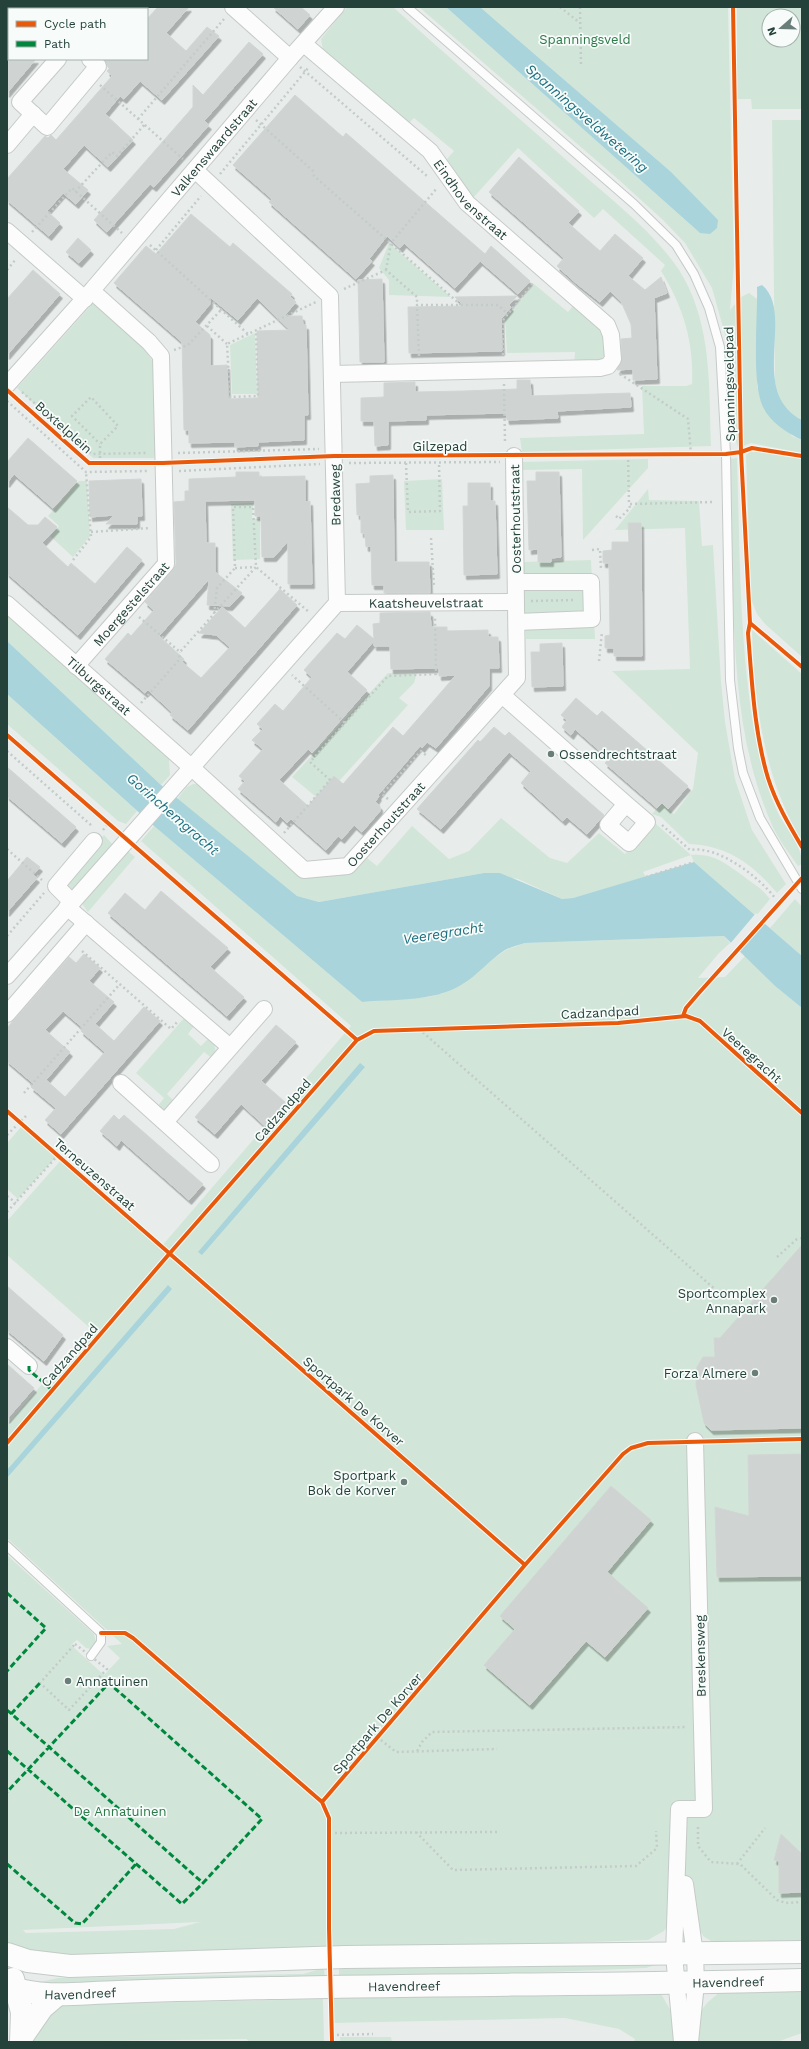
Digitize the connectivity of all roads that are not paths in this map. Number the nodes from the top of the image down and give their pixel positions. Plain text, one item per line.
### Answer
1 (336, 7) edge
2 (407, 7) edge
3 (234, 8) edge
4 (304, 44) junction
5 (290, 58) junction
6 (57, 60) edge
7 (91, 60) edge
8 (33, 114) junction
9 (7, 145) edge
10 (195, 170) junction
11 (7, 231) edge
12 (90, 293) junction
13 (332, 374) junction
14 (7, 385) edge
15 (514, 459) road end
16 (516, 582) junction
17 (337, 602) junction
18 (515, 602) junction
19 (7, 604) edge
20 (517, 622) junction
21 (76, 666) junction
22 (502, 695) junction
23 (191, 767) junction
24 (626, 804) junction
25 (94, 841) road end
26 (802, 889) edge
27 (70, 904) junction
28 (86, 923) junction
29 (7, 976) edge
30 (264, 1009) dead end
31 (7, 1014) edge
32 (230, 1047) junction
33 (121, 1083) dead end
34 (165, 1122) junction
35 (211, 1164) dead end
36 (7, 1347) edge
37 (29, 1366) dead end
38 (695, 1441) dead end
39 (7, 1546) edge
40 (91, 1656) road end
41 (802, 1952) edge
42 (7, 1954) edge
43 (685, 1954) junction
44 (7, 1961) edge
45 (62, 1966) junction
46 (802, 1980) edge
47 (686, 1983) junction
48 (10, 1992) edge
49 (56, 1996) junction
50 (21, 2040) edge
51 (682, 2042) edge
52 (690, 2042) edge

1 - 4 street, Valkenswaardstraat
2 - 26 lane
3 - 5 street
4 - 5 street, Valkenswaardstraat
4 - 13 street, Eindhovenstraat
5 - 10 street, Valkenswaardstraat
6 - 8 street
7 - 8 street
8 - 9 street
10 - 12 street, Valkenswaardstraat
10 - 13 street, Bredaweg
11 - 12 street
12 - 14 street
12 - 21 street, Moergestelstraat
13 - 17 street, Bredaweg
15 - 16 street, Oosterhoutstraat
16 - 18 street, Oosterhoutstraat
16 - 20 street, Oosterhoutstraat
17 - 18 street, Kaatsheuvelstraat
17 - 23 street
18 - 20 street, Oosterhoutstraat
19 - 21 street, Tilburgstraat
20 - 22 street, Oosterhoutstraat
21 - 23 street, Tilburgstraat
22 - 23 street, Oosterhoutstraat
22 - 24 street
23 - 27 street
24 - 24 street
25 - 27 street
27 - 28 street
27 - 29 street
28 - 31 street
28 - 32 street
30 - 32 street
32 - 34 street
33 - 34 street
34 - 35 street
36 - 37 street
38 - 43 street, Breskensweg
39 - 40 lane
41 - 43 main road, Havendreef
42 - 45 main road
43 - 45 main road, Havendreef
43 - 47 street, Breskensweg
44 - 48 main road
45 - 48 main road
46 - 47 main road, Havendreef
47 - 49 main road, Havendreef
47 - 51 street
47 - 52 street
48 - 49 main road, Havendreef
48 - 50 main road
49 - 50 main road

